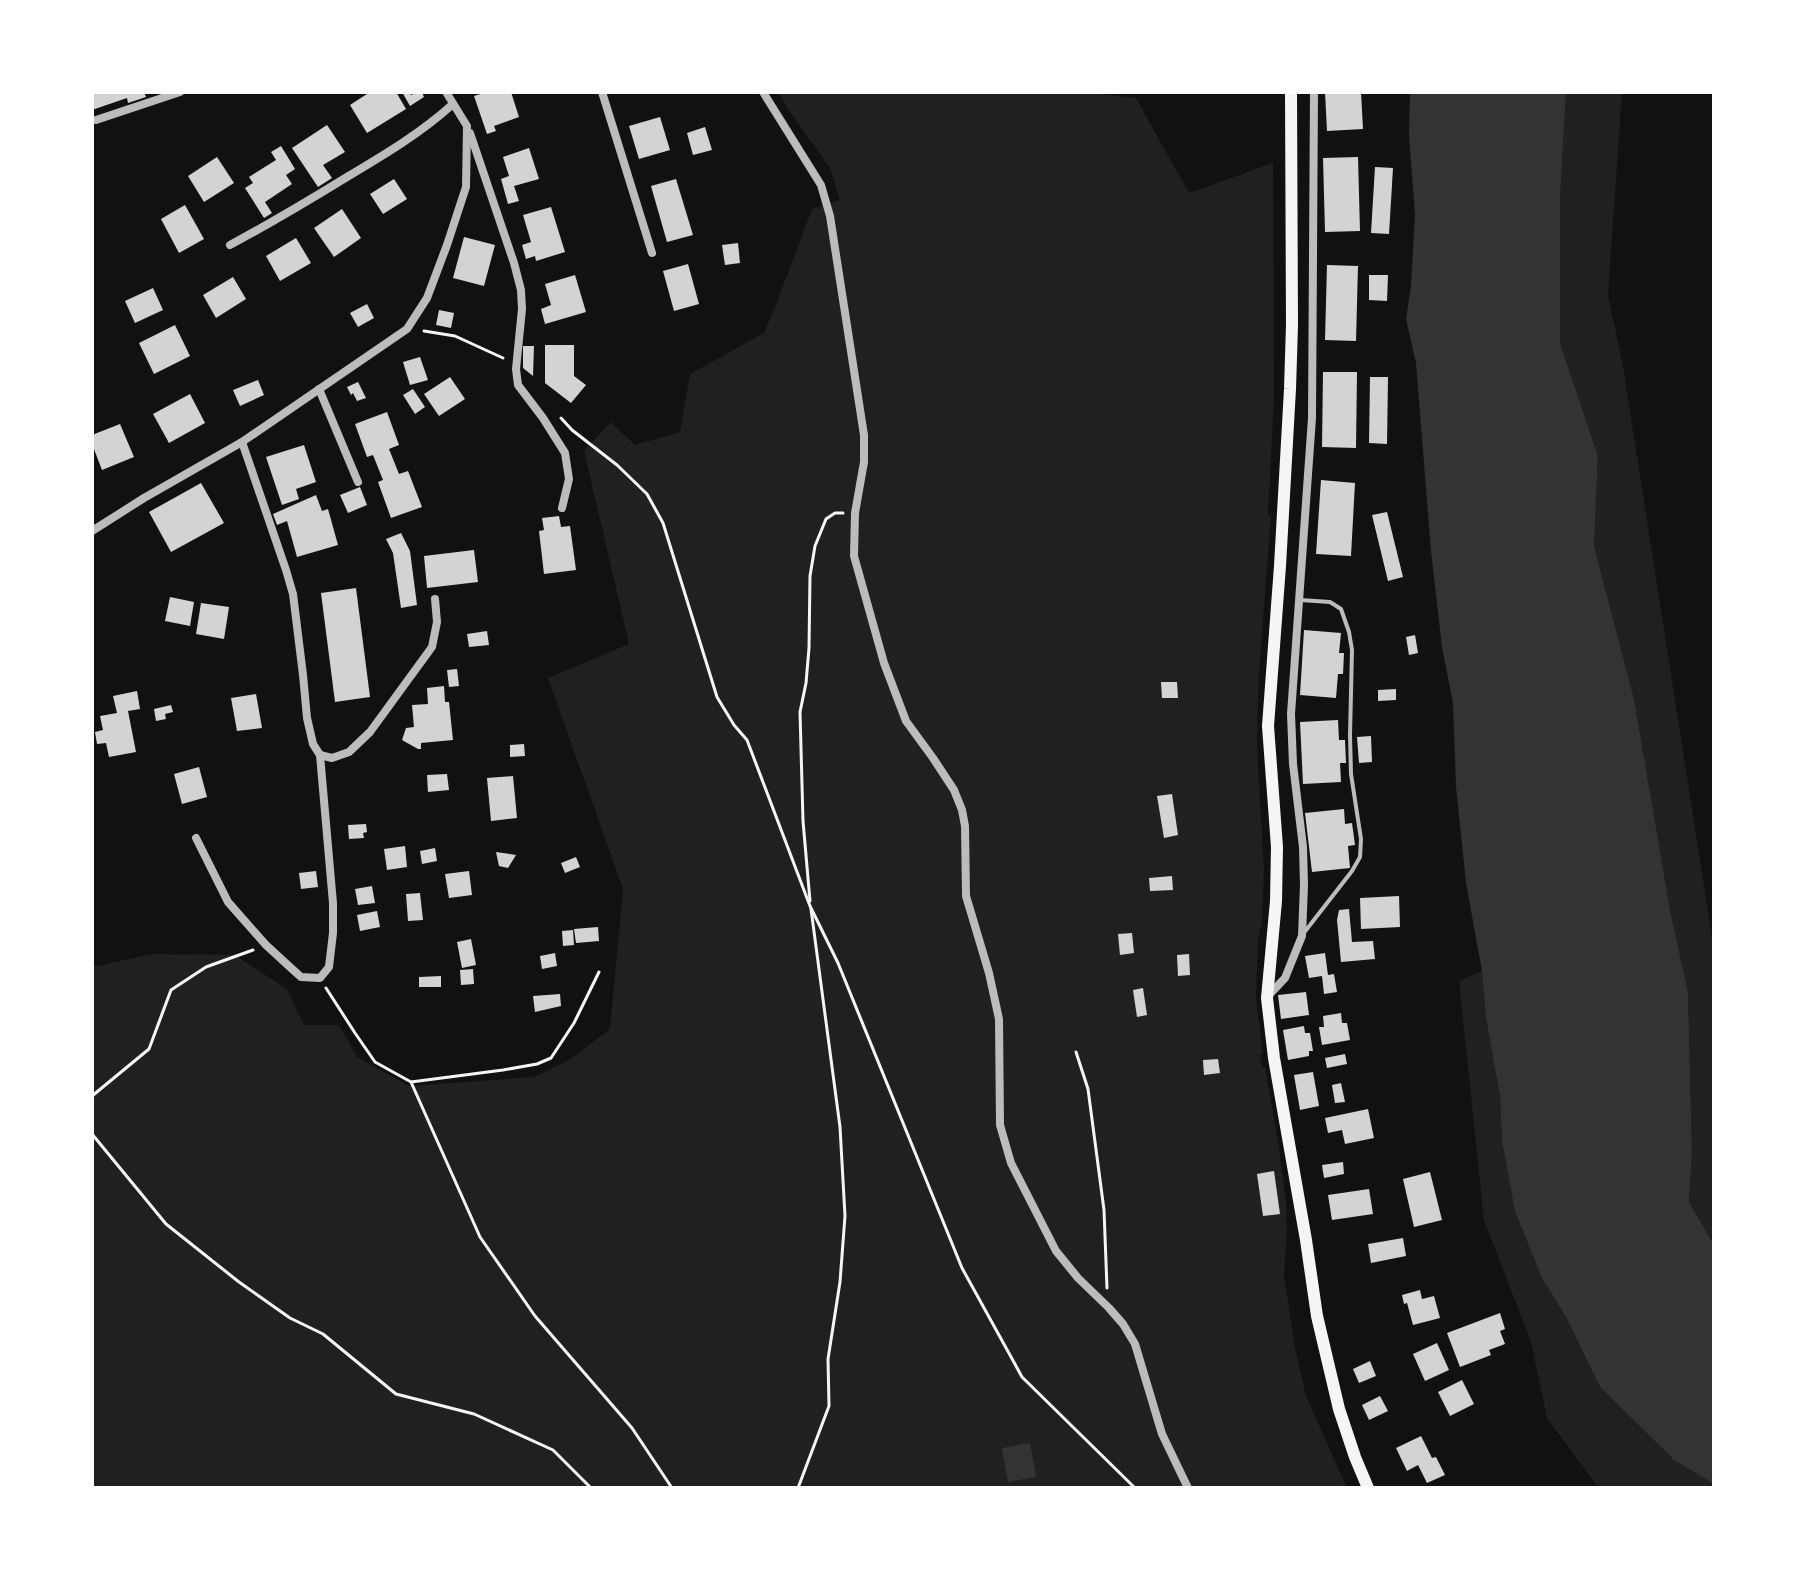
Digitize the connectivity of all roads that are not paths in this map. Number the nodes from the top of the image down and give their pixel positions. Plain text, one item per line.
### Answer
1 (180, 92) edge
2 (446, 92) edge
3 (602, 92) edge
4 (763, 92) edge
5 (1291, 92) edge
6 (1314, 92) edge
7 (453, 104) junction
8 (96, 120) dead end
9 (467, 126) junction
10 (230, 245) dead end
11 (652, 253) dead end
12 (319, 389) junction
13 (242, 442) junction
14 (358, 482) dead end
15 (562, 508) dead end
16 (92, 531) edge
17 (435, 599) dead end
18 (1300, 600) junction
19 (320, 755) junction
20 (196, 838) dead end
21 (1302, 936) junction
22 (1267, 998) junction
23 (1188, 1488) edge
24 (1368, 1488) edge

1 - 8 street
2 - 7 street
3 - 11 street
4 - 23 street
5 - 22 main road
6 - 18 street
7 - 9 street
7 - 10 street
9 - 12 street
9 - 15 street
12 - 13 street
12 - 14 street
13 - 16 street
13 - 19 street
17 - 19 street
18 - 21 street
18 - 21 lane
19 - 20 street
21 - 22 street
22 - 24 main road

